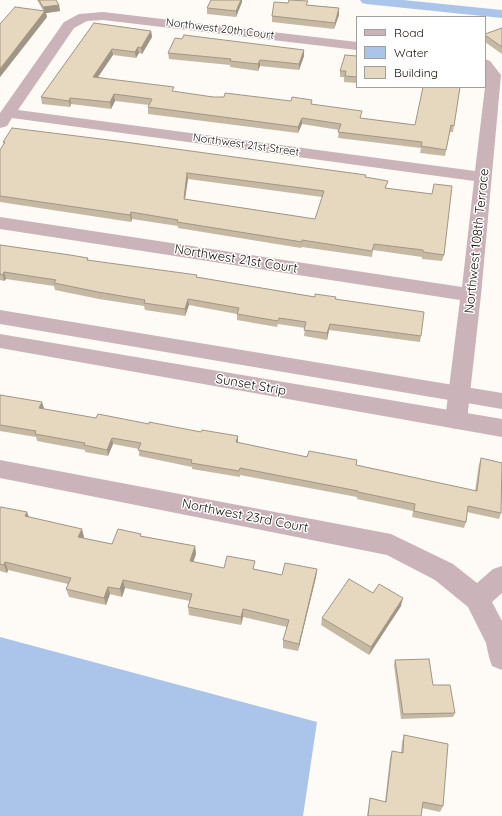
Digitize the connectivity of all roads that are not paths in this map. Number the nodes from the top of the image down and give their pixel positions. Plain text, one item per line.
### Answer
1 (356, 46) edge
2 (486, 64) edge
3 (4, 118) edge
4 (484, 177) junction
5 (0, 223) edge
6 (472, 295) junction
7 (0, 317) edge
8 (0, 341) edge
9 (459, 393) junction
10 (502, 400) edge
11 (456, 420) junction
12 (502, 428) edge
13 (0, 469) edge
14 (502, 577) edge
15 (477, 599) junction
16 (502, 657) edge

1 - 3 street, Northwest 20th Court
2 - 4 street, Northwest 108th Terrace
3 - 4 street, Northwest 21st Street
4 - 6 street, Northwest 108th Terrace
5 - 6 street, Northwest 21st Court
6 - 9 street, Northwest 108th Terrace
7 - 9 street, Sunset Strip
8 - 11 street, Sunset Strip
9 - 10 street, Sunset Strip
9 - 11 street, Northwest 108th Terrace
11 - 12 street, Sunset Strip
13 - 15 street, Northwest 23rd Court
14 - 15 street
15 - 16 street

